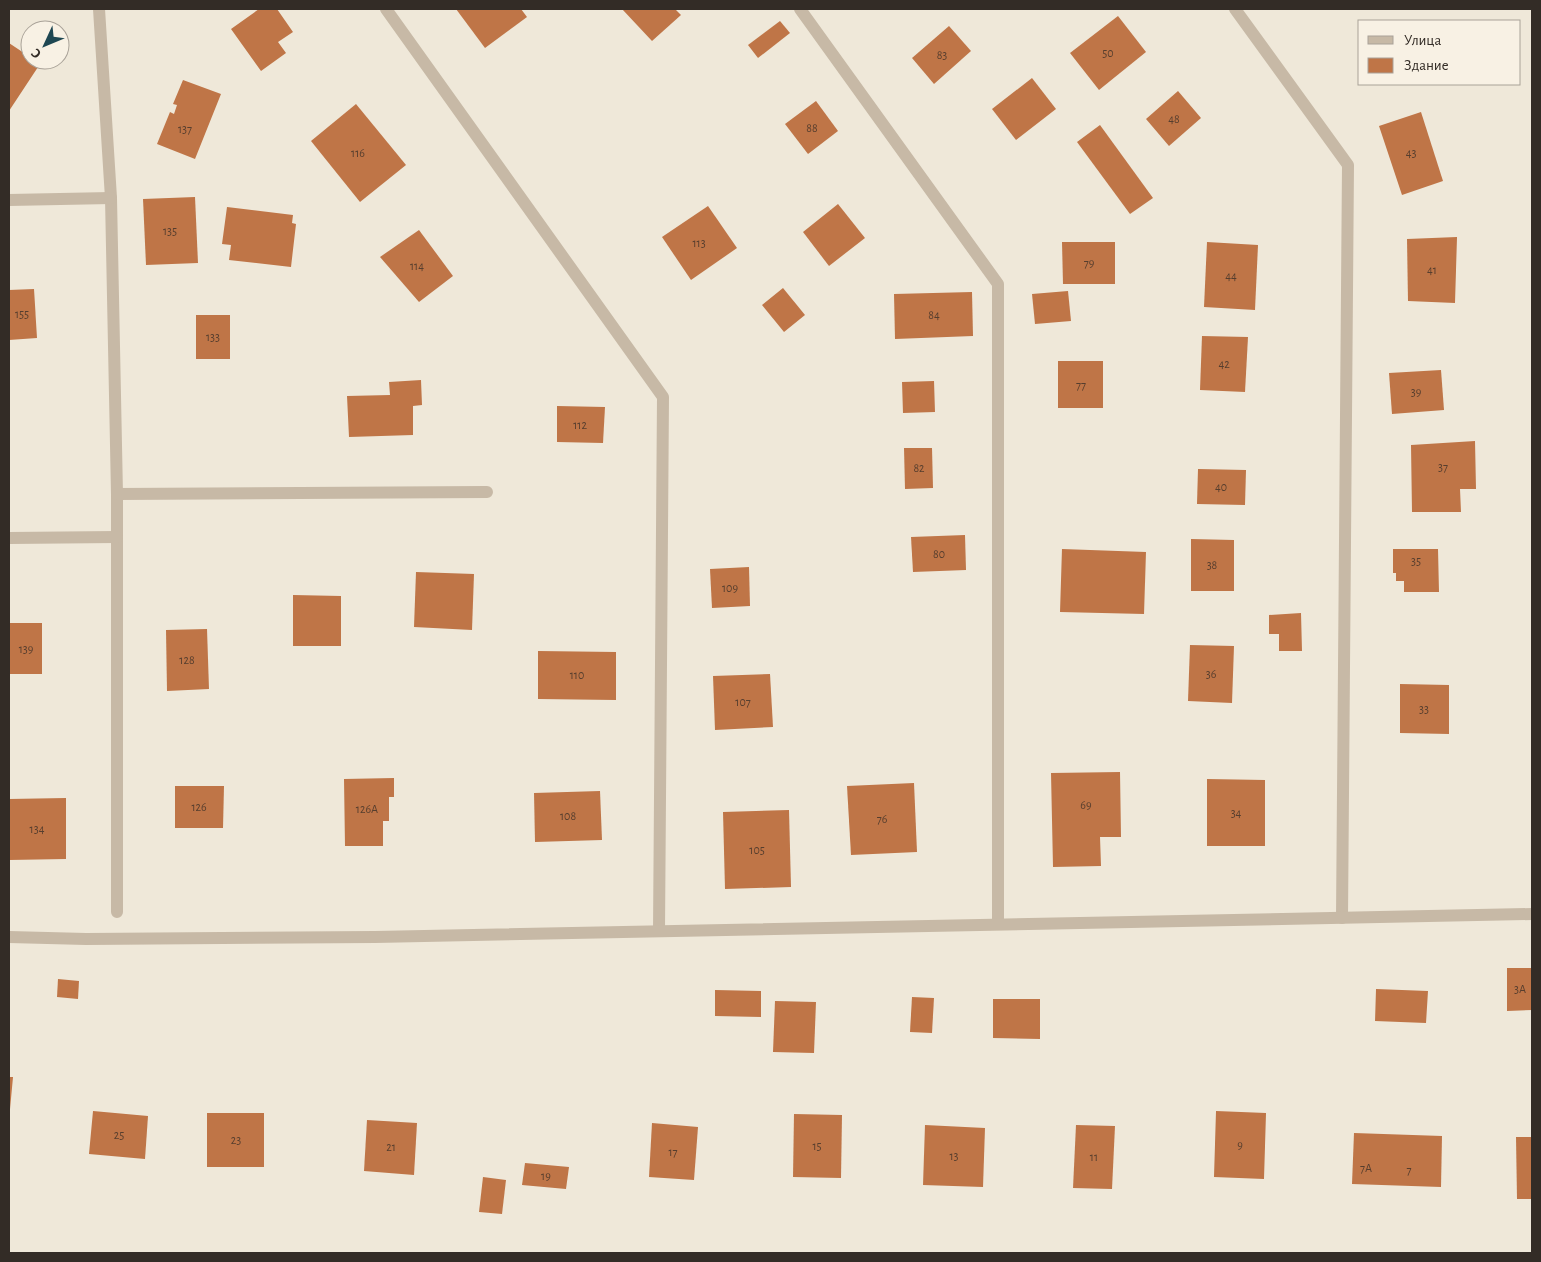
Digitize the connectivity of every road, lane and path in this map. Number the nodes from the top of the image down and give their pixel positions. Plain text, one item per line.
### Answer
1 (99, 9) edge
2 (386, 9) edge
3 (800, 9) edge
4 (1235, 9) edge
5 (111, 198) junction
6 (9, 200) edge
7 (487, 492) dead end
8 (117, 494) junction
9 (117, 536) junction
10 (9, 538) edge
11 (116, 912) dead end
12 (1532, 914) edge
13 (1342, 918) junction
14 (998, 924) junction
15 (659, 931) junction
16 (9, 937) edge

1 - 5 street
2 - 15 street
3 - 14 street
4 - 13 street
5 - 6 street
5 - 8 street
7 - 8 street
8 - 9 street
9 - 10 street
9 - 11 street
12 - 13 street
13 - 14 street
14 - 15 street
15 - 16 street

